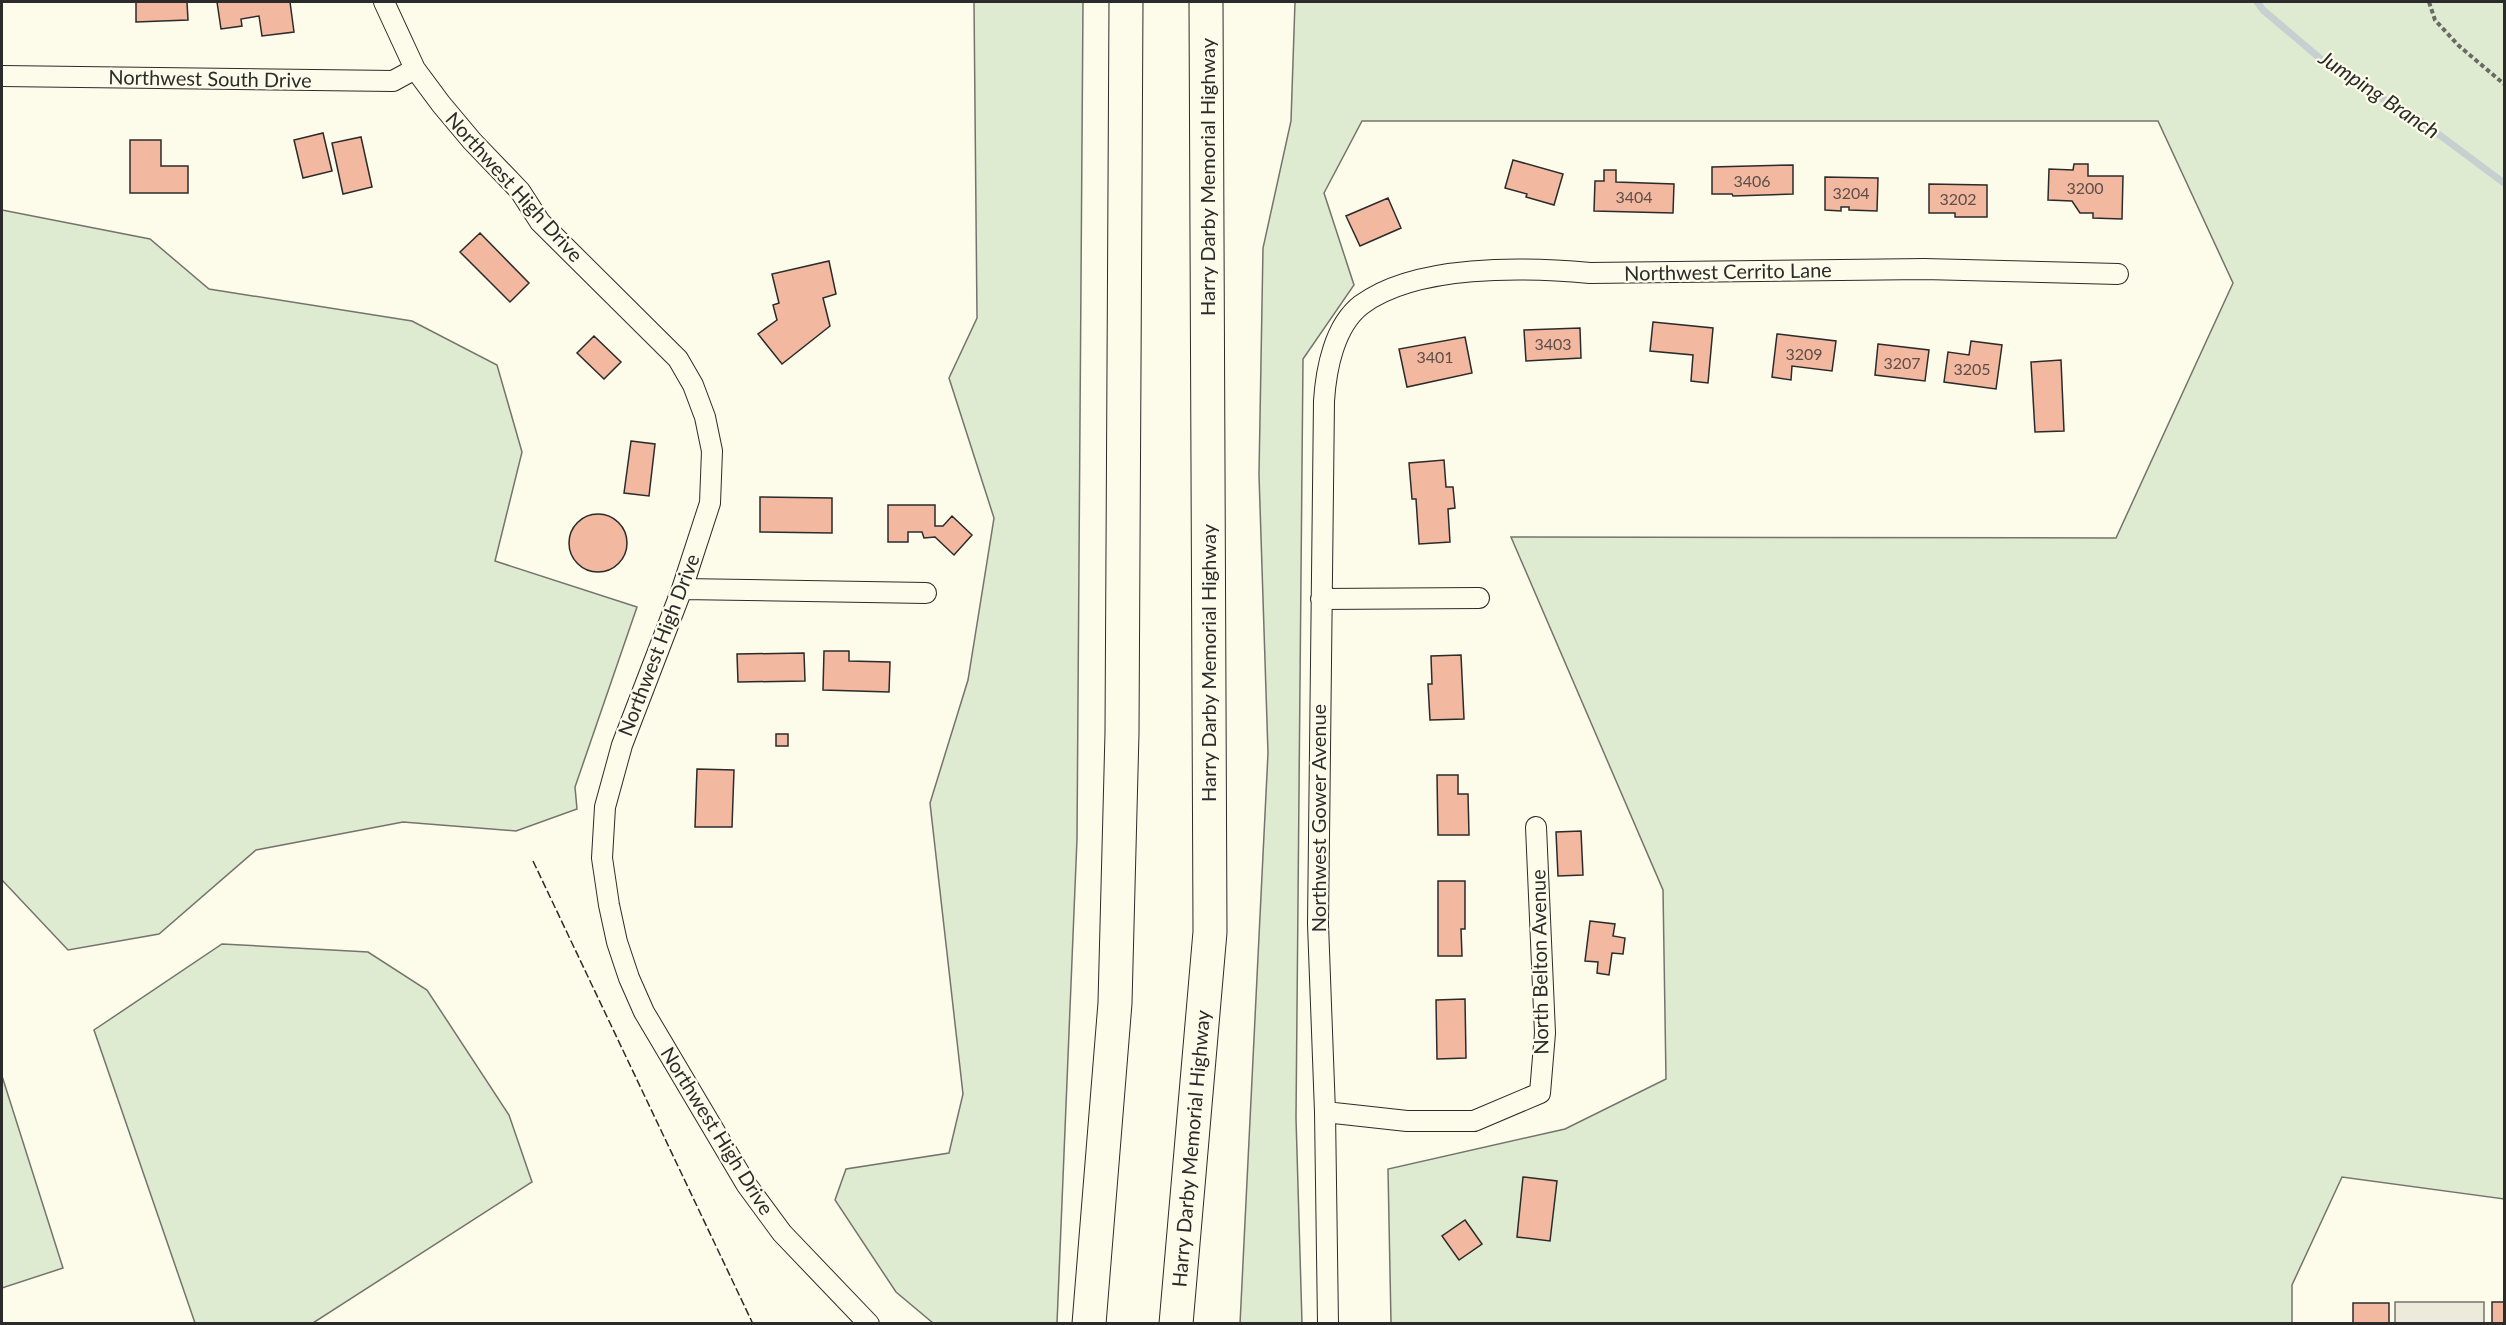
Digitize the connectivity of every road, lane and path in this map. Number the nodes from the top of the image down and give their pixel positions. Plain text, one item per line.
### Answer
1 (384, 2) edge
2 (1126, 2) edge
3 (1206, 2) edge
4 (2429, 2) edge
5 (415, 69) junction
6 (2, 76) edge
7 (2505, 84) edge
8 (2118, 274) dead end
9 (1351, 318) joint
10 (682, 590) junction
11 (926, 593) dead end
12 (1479, 598) dead end
13 (1321, 599) junction
14 (1536, 827) dead end
15 (1324, 1112) junction
16 (869, 1323) edge
17 (1089, 1323) edge
18 (1176, 1323) edge
19 (1328, 1323) edge

1 - 5 street, Northwest High Drive
2 - 17 highway
3 - 18 highway, Harry Darby Memorial Highway
4 - 7 path
5 - 6 street, Northwest South Drive
5 - 10 street, Northwest High Drive
8 - 9 street, Northwest Cerrito Lane
9 - 13 street, Northwest Gower Avenue
10 - 11 street
10 - 16 street, Northwest High Drive
12 - 13 street
13 - 15 street, Northwest Gower Avenue
14 - 15 street, North Belton Avenue
15 - 19 street, Northwest Gower Avenue

